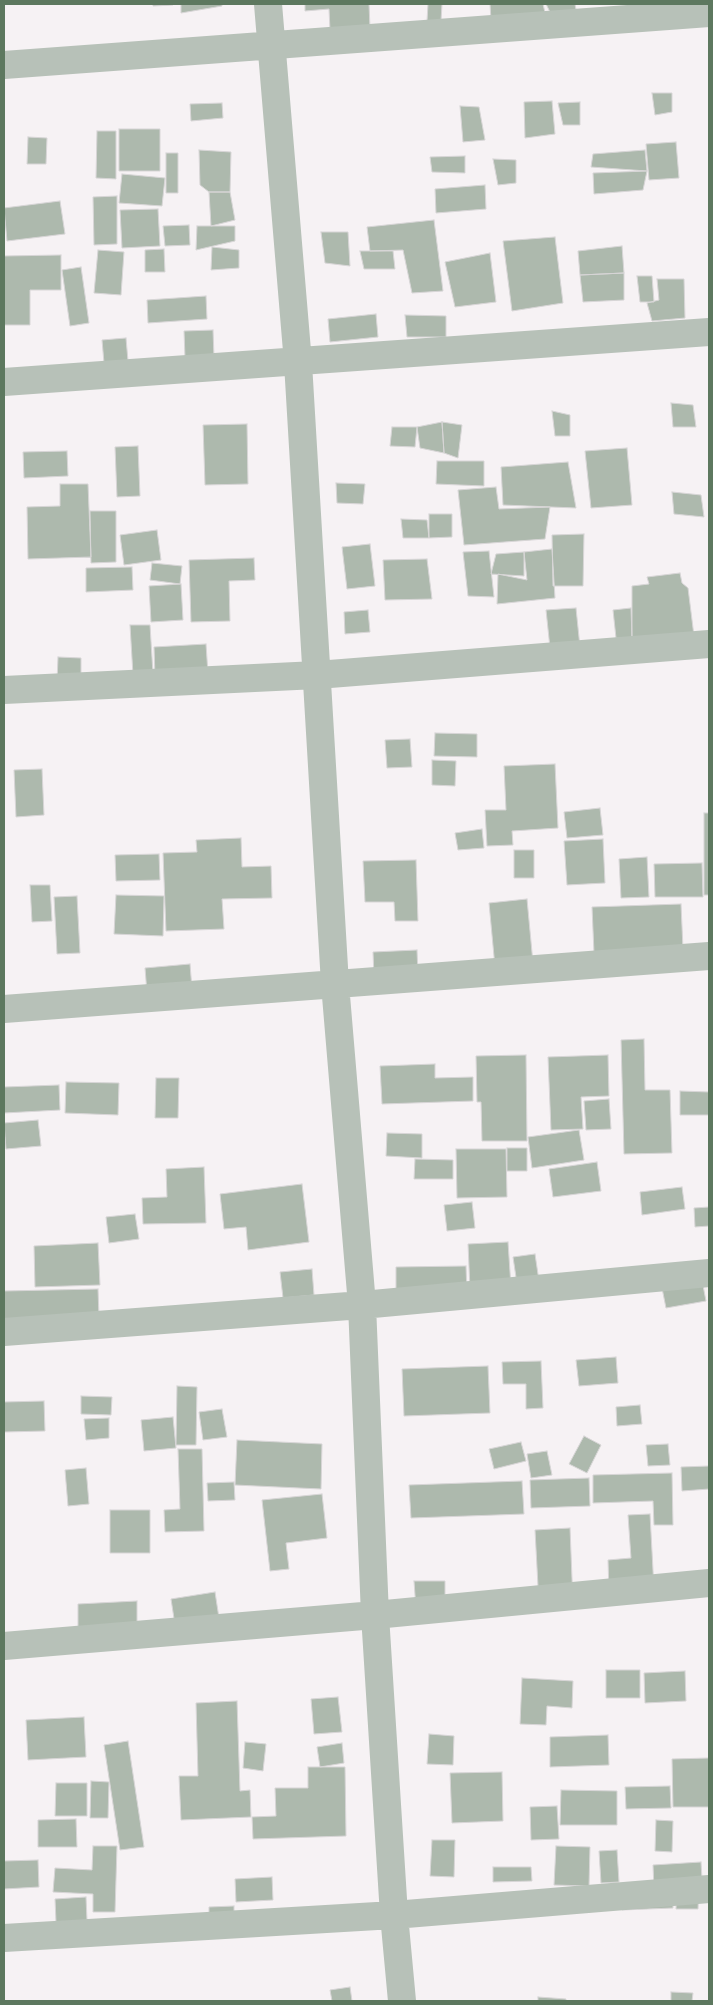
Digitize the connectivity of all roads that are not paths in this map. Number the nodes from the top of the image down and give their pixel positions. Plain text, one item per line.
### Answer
1 (268, 4) edge
2 (709, 13) edge
3 (272, 47) junction
4 (4, 65) edge
5 (709, 332) edge
6 (298, 362) junction
7 (4, 382) edge
8 (709, 644) edge
9 (317, 675) junction
10 (4, 690) edge
11 (709, 956) edge
12 (336, 984) junction
13 (4, 1008) edge
14 (709, 1273) edge
15 (362, 1305) junction
16 (4, 1332) edge
17 (709, 1583) edge
18 (375, 1615) junction
19 (4, 1646) edge
20 (709, 1889) edge
21 (394, 1915) junction
22 (4, 1938) edge
23 (402, 2001) edge

1 - 3 street
2 - 3 street
3 - 4 street
3 - 6 street
5 - 6 street
6 - 7 street
6 - 9 street
8 - 9 street
9 - 10 street
9 - 12 street
11 - 12 street
12 - 13 street
12 - 15 street
14 - 15 street
15 - 16 street
15 - 18 street
17 - 18 street
18 - 19 street
18 - 21 street
20 - 21 street
21 - 22 street
21 - 23 street

